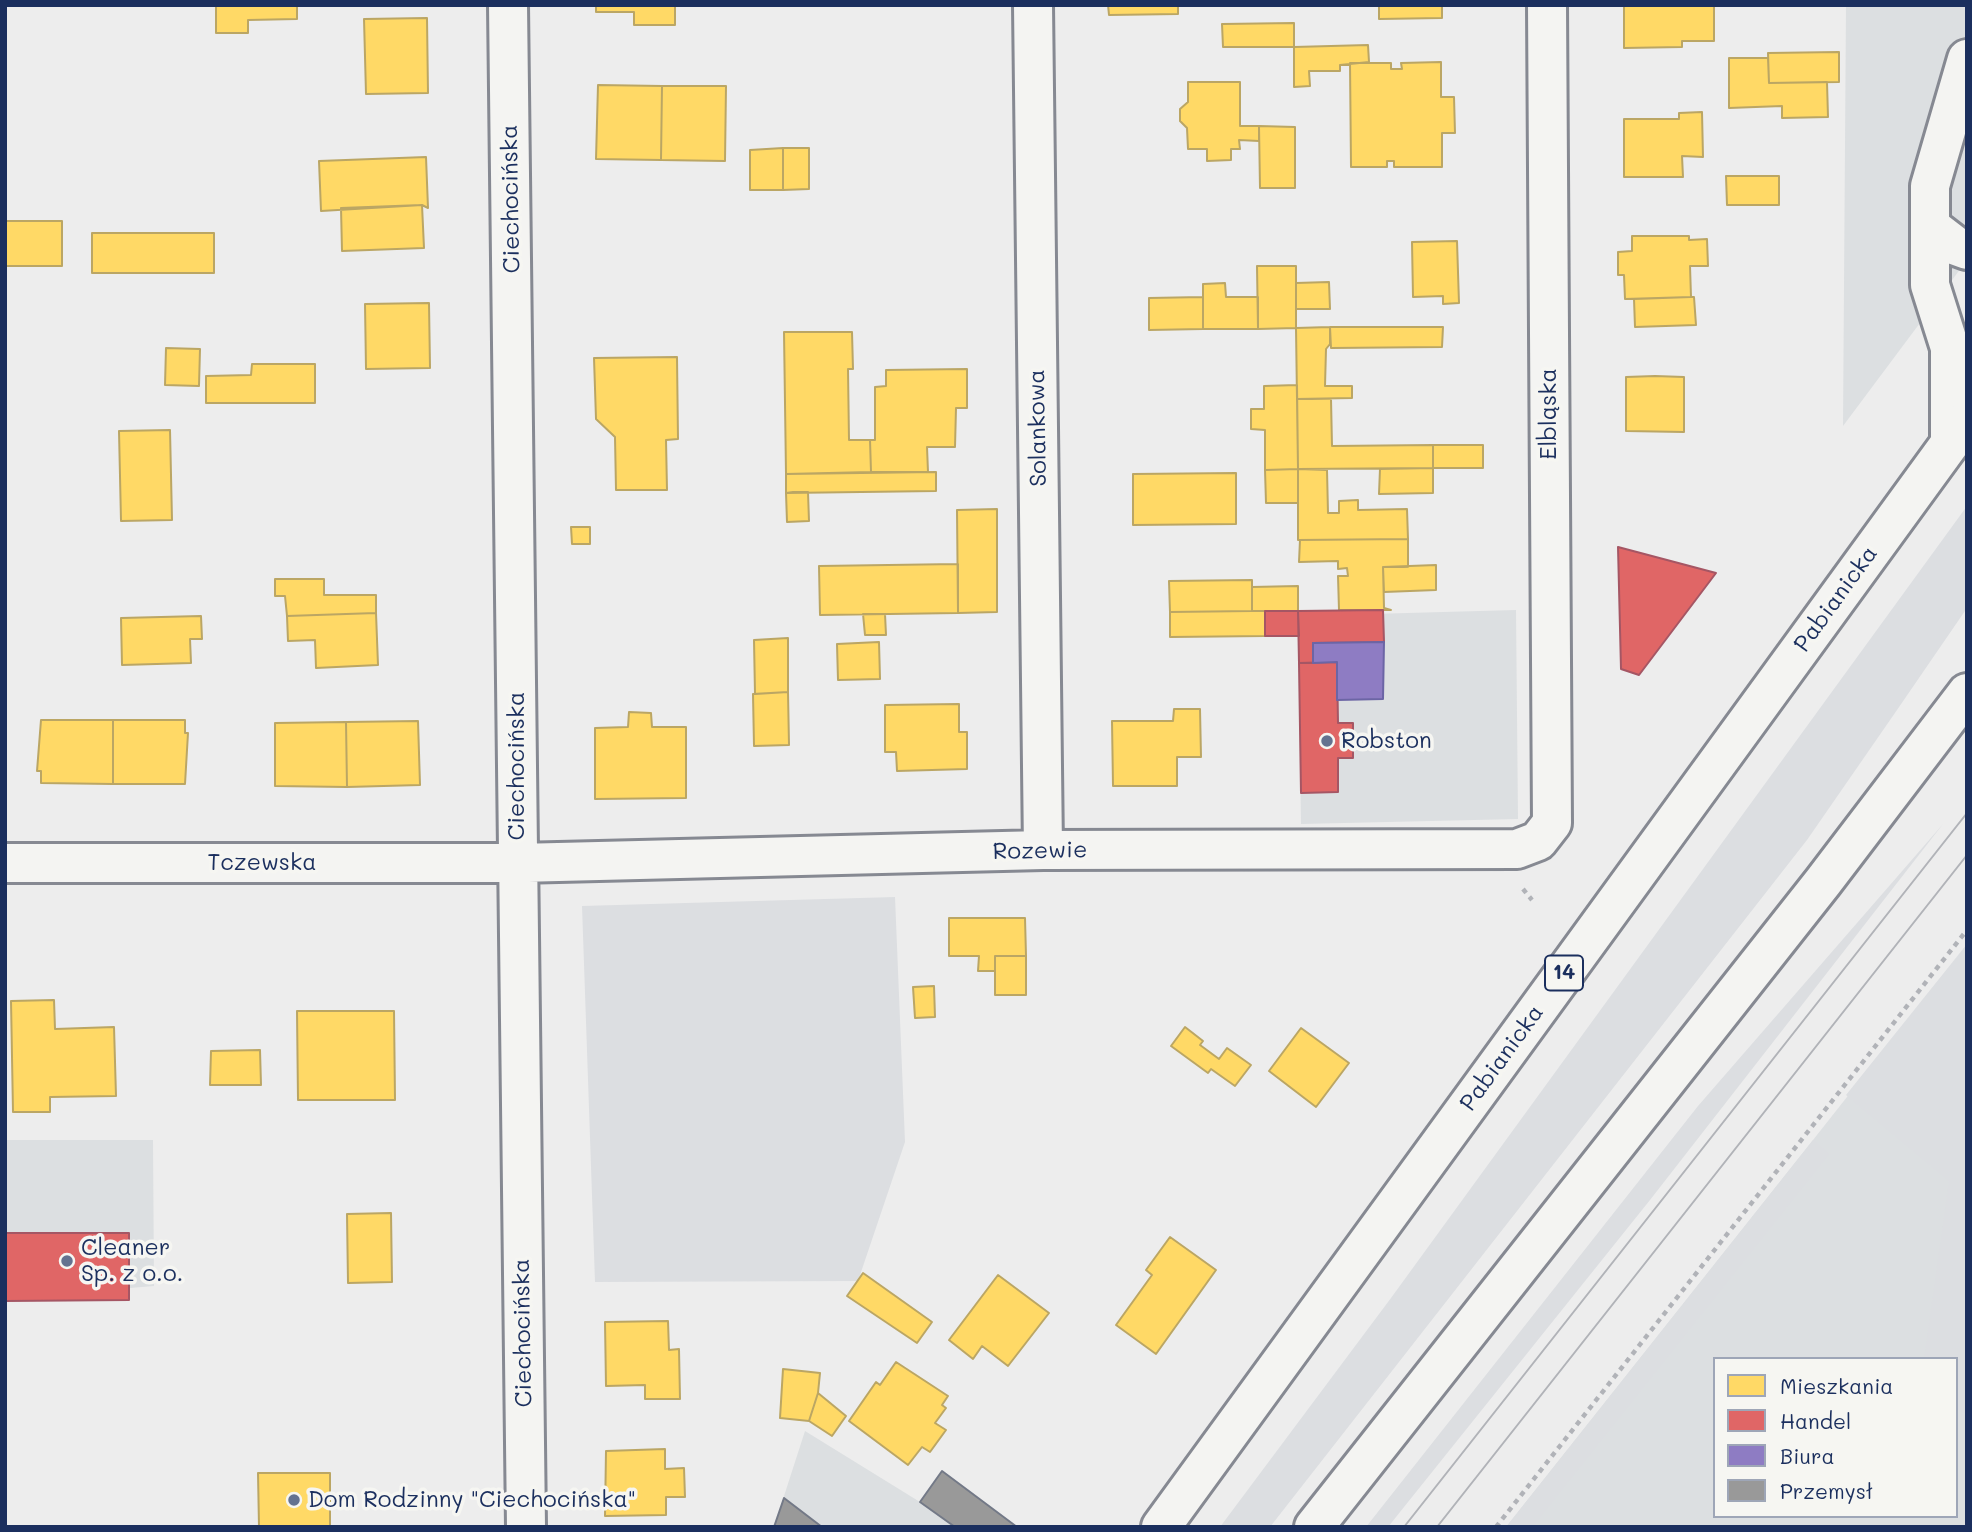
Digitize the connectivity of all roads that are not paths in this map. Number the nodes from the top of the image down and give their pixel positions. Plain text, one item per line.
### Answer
1 (508, 5) edge
2 (1034, 5) edge
3 (1547, 5) edge
4 (1967, 58) edge
5 (1930, 226) junction
6 (1967, 250) edge
7 (1959, 431) edge
8 (1967, 694) edge
9 (1552, 823) joint
10 (1043, 850) junction
11 (5, 863) edge
12 (518, 863) junction
13 (526, 1527) edge
14 (1161, 1527) edge
15 (1314, 1527) edge

1 - 12 street, Ciechocińska
2 - 10 street, Solankowa
3 - 9 street, Elbląska
4 - 5 street
5 - 6 street
5 - 7 street
7 - 14 street, Pabianicka / 14
8 - 15 street
9 - 10 street, Rozewie
10 - 12 street, Rozewie
11 - 12 street, Tczewska
12 - 13 street, Ciechocińska

